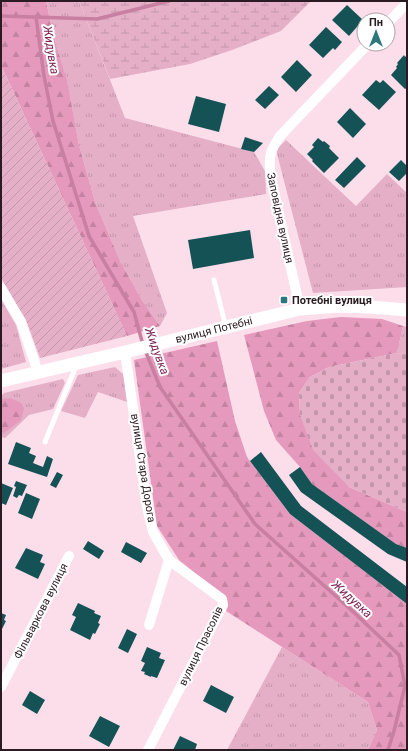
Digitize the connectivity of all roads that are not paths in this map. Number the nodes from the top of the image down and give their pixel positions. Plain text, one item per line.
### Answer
1 (407, 3) edge
2 (396, 15) edge
3 (360, 52) edge
4 (214, 280) dead end
5 (1, 288) edge
6 (300, 309) junction
7 (407, 310) edge
8 (226, 327) junction
9 (130, 350) junction
10 (77, 363) junction
11 (38, 372) junction
12 (1, 381) edge
13 (45, 442) dead end
14 (69, 556) dead end
15 (169, 560) junction
16 (149, 625) dead end
17 (1, 687) edge
18 (148, 750) edge

1 - 2 street
3 - 6 street, Заповідна вулиця
4 - 8 lane
5 - 11 street
6 - 7 street, вулиця Потебні
6 - 8 street, вулиця Потебні
8 - 9 street, вулиця Потебні
9 - 10 street, вулиця Потебні
9 - 15 street, вулиця Стара Дорога
10 - 11 street, вулиця Потебні
10 - 13 lane
11 - 12 street, вулиця Потебні
14 - 17 street, Фільваркова вулиця
15 - 16 street
15 - 18 street, вулиця Прасолів

